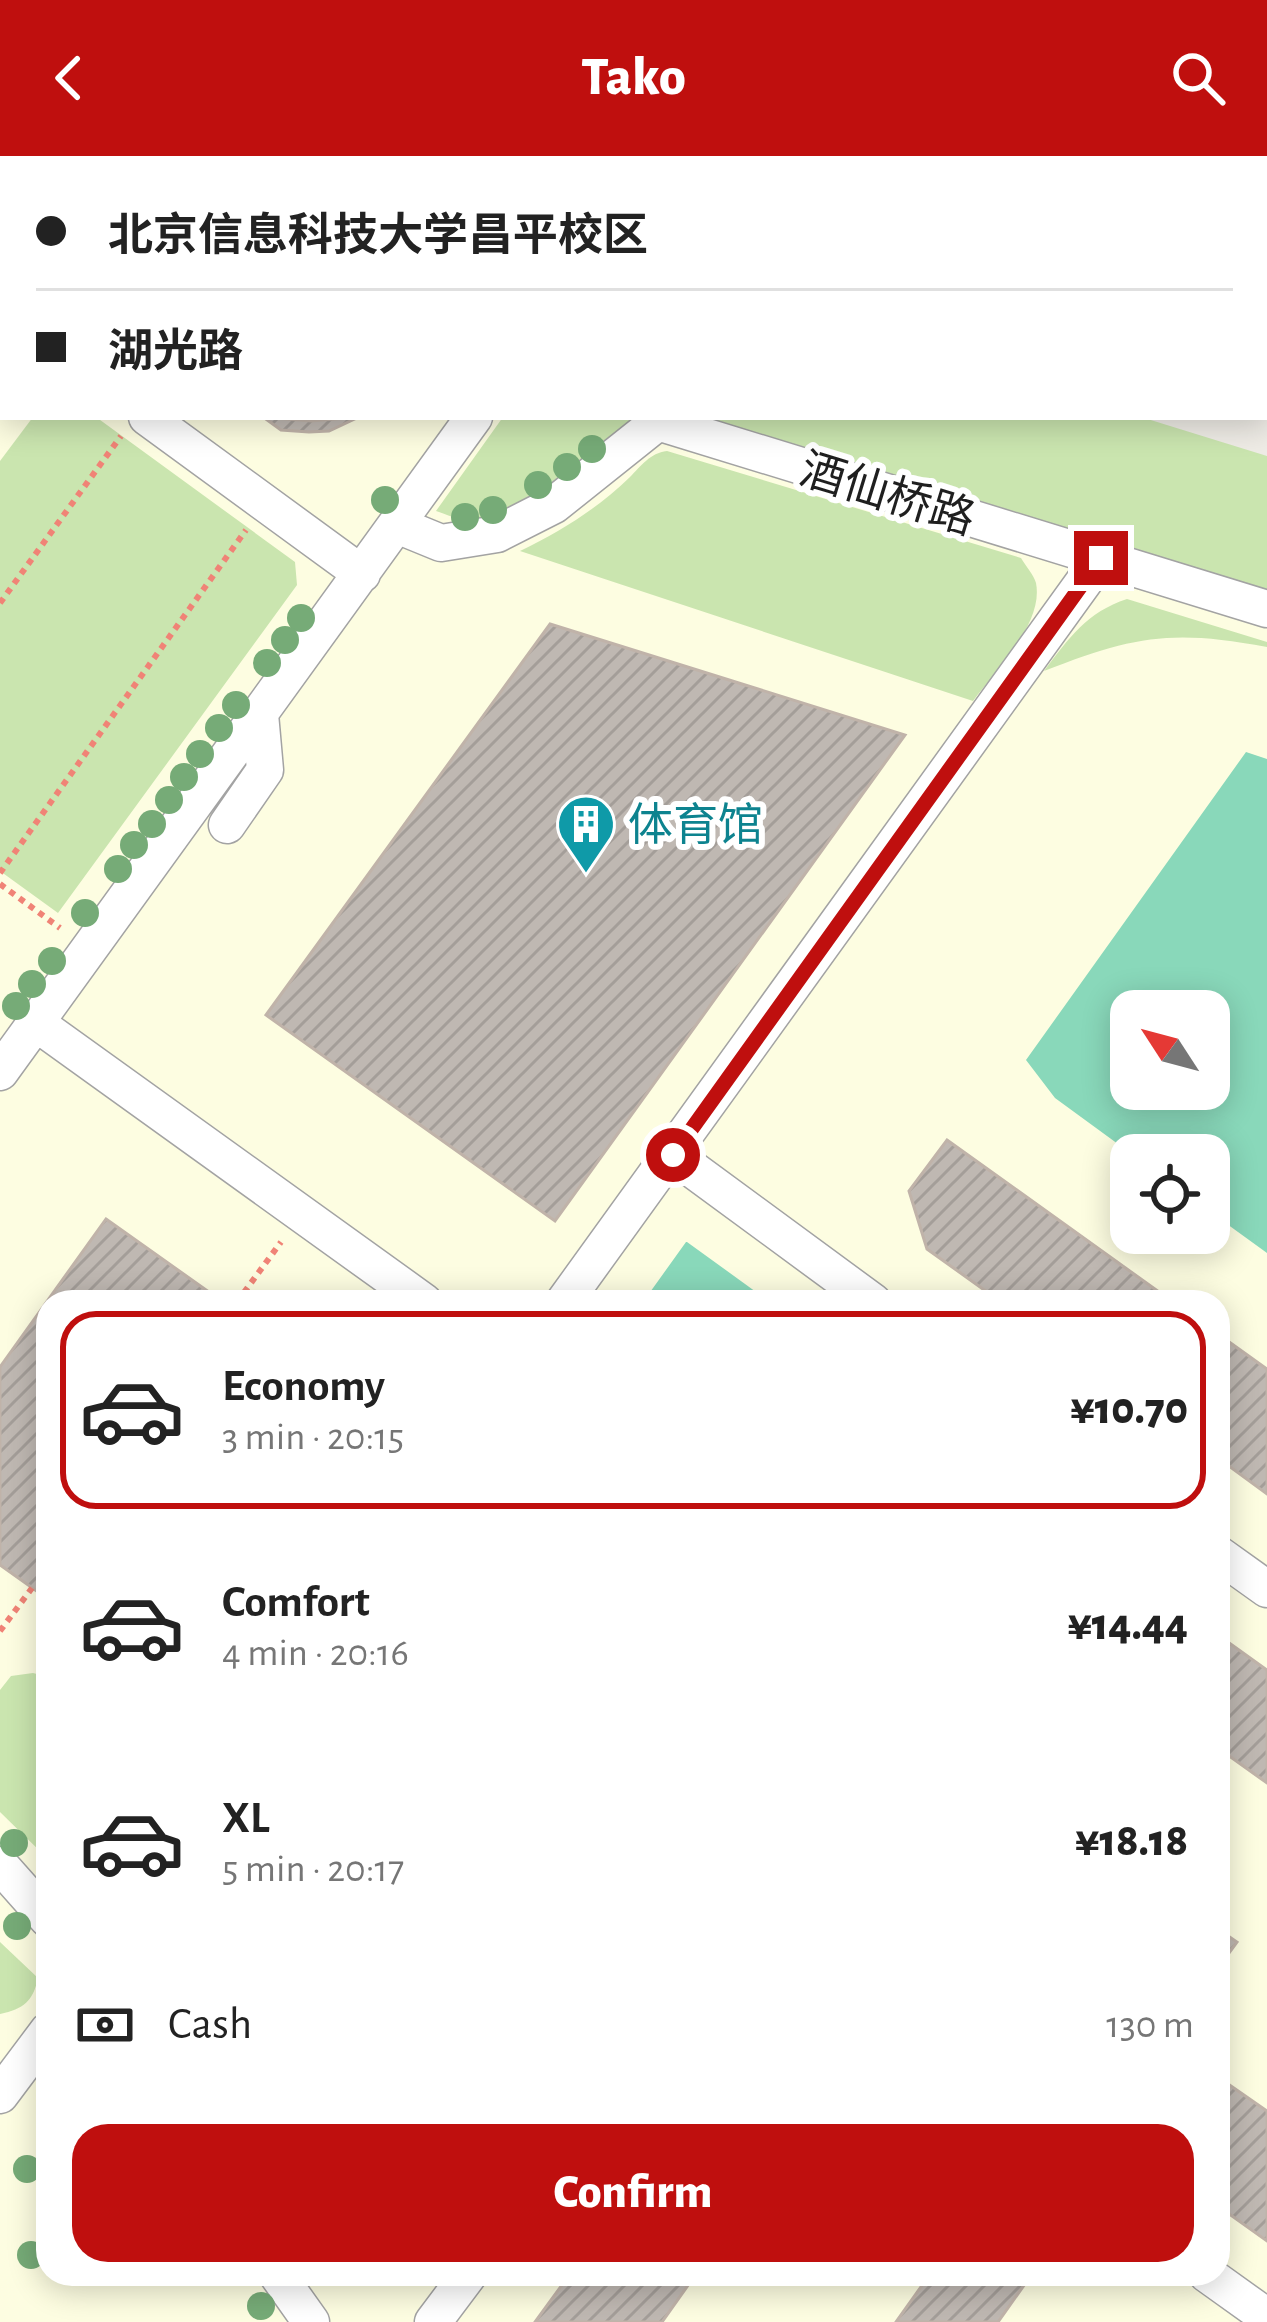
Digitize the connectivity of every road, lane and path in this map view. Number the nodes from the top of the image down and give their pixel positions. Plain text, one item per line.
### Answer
1 (472, 420) edge
2 (134, 426) edge
3 (265, 504) junction
4 (397, 525) junction
5 (1101, 558) junction
6 (362, 574) junction
7 (0, 603) edge
8 (1267, 609) edge
9 (260, 714) junction
10 (227, 825) dead end
11 (0, 873) edge
12 (0, 884) edge
13 (89, 949) junction
14 (36, 1023) junction
15 (0, 1072) edge
16 (673, 1155) junction
17 (302, 1214) junction
18 (246, 1290) edge
19 (407, 1290) edge
20 (573, 1290) edge
21 (856, 1290) edge
22 (1230, 1563) edge
23 (32, 1588) dead end
24 (1267, 1589) edge
25 (0, 1631) edge
26 (0, 1865) edge
27 (36, 1906) edge
28 (36, 2047) edge
29 (0, 2095) edge
30 (286, 2286) edge
31 (460, 2286) edge
32 (1224, 2286) edge
33 (1267, 2317) edge
34 (311, 2322) edge
35 (434, 2322) edge

1 - 4 street
2 - 3 street
2 - 7 path
3 - 6 street
3 - 11 path
4 - 5 street, 酒仙桥路
4 - 6 street
5 - 8 street, 酒仙桥路
5 - 16 street
6 - 9 street
9 - 10 street
9 - 13 street
12 - 13 path
13 - 14 street
14 - 15 street
14 - 17 street
16 - 20 street
16 - 21 street
17 - 18 path
17 - 19 street
22 - 24 street
23 - 25 path
26 - 27 street
28 - 29 street
30 - 34 street
31 - 35 street
32 - 33 street

